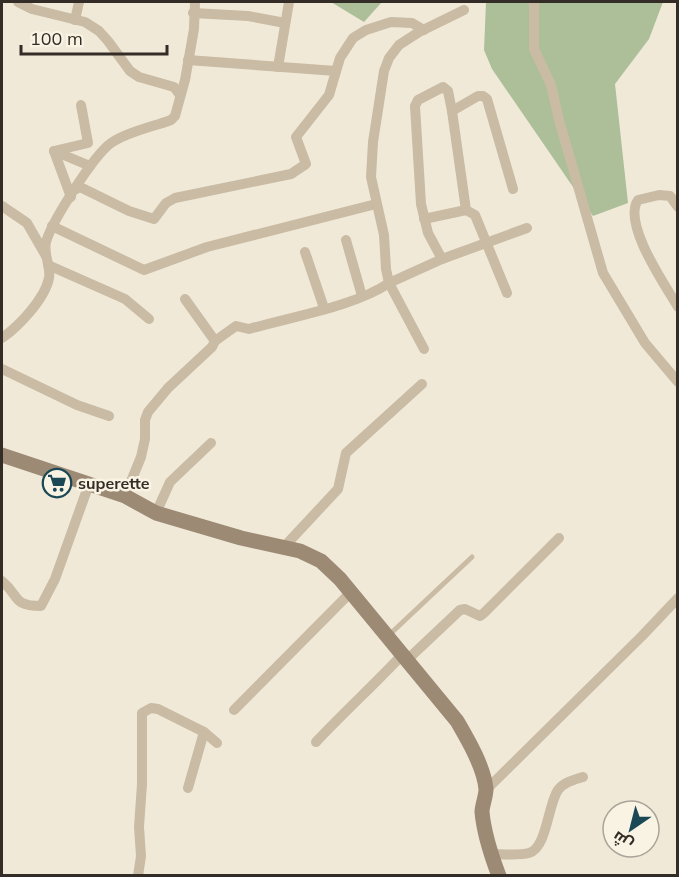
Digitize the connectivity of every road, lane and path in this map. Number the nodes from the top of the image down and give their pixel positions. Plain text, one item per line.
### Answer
1 (20, 2) edge
2 (79, 2) edge
3 (290, 2) edge
4 (534, 2) edge
5 (194, 7) edge
6 (464, 10) dead end
7 (75, 20) junction
8 (285, 23) junction
9 (424, 30) junction
10 (188, 60) junction
11 (278, 67) junction
12 (336, 71) junction
13 (180, 95) junction
14 (81, 105) dead end
15 (452, 111) junction
16 (88, 144) junction
17 (54, 151) junction
18 (98, 155) junction
19 (90, 166) junction
20 (513, 189) dead end
21 (73, 193) junction
22 (376, 204) junction
23 (2, 207) edge
24 (678, 207) edge
25 (466, 210) junction
26 (424, 219) junction
27 (52, 226) junction
28 (527, 228) dead end
29 (346, 240) dead end
30 (485, 243) junction
31 (305, 252) dead end
32 (442, 259) junction
33 (48, 262) junction
34 (389, 283) junction
35 (507, 292) dead end
36 (362, 296) junction
37 (185, 299) dead end
38 (678, 307) edge
39 (324, 308) junction
40 (149, 319) dead end
41 (2, 338) edge
42 (216, 341) junction
43 (424, 349) dead end
44 (2, 369) edge
45 (678, 382) edge
46 (422, 384) dead end
47 (109, 416) dead end
48 (211, 443) dead end
49 (2, 455) edge
50 (89, 484) junction
51 (125, 496) junction
52 (156, 513) junction
53 (559, 538) dead end
54 (283, 548) junction
55 (472, 557) dead end
56 (2, 581) edge
57 (351, 592) junction
58 (678, 598) edge
59 (387, 636) junction
60 (404, 658) junction
61 (234, 710) dead end
62 (204, 732) junction
63 (316, 742) dead end
64 (217, 743) dead end
65 (583, 777) dead end
66 (188, 788) dead end
67 (486, 790) junction
68 (491, 854) junction
69 (138, 876) edge
70 (499, 876) edge

1 - 7 street
2 - 7 street
3 - 8 street
4 - 45 street
5 - 8 street
5 - 10 street
6 - 9 street
7 - 13 street
8 - 11 street
9 - 12 street
9 - 22 street
10 - 11 street
10 - 13 street
11 - 12 street
12 - 21 street
13 - 18 street
14 - 16 street
15 - 20 street
15 - 25 street
15 - 26 street
16 - 17 street
16 - 18 street
17 - 19 street
17 - 21 street
18 - 19 street
19 - 21 street
21 - 27 street
22 - 27 street
22 - 34 street
23 - 33 street
24 - 38 street
25 - 26 street
25 - 30 street
26 - 32 street
27 - 33 street
28 - 30 street
29 - 36 street
30 - 32 street
30 - 35 street
31 - 39 street
32 - 34 street
33 - 40 street
33 - 41 street
34 - 36 street
34 - 43 street
36 - 39 street
37 - 42 street
39 - 42 street
42 - 51 street
44 - 47 street
46 - 54 street
48 - 52 street
49 - 50 street
50 - 51 street
50 - 56 street
51 - 52 street
52 - 54 street
53 - 60 street
54 - 57 street
55 - 59 lane
57 - 59 street
57 - 61 street
58 - 67 street
59 - 60 street
60 - 63 street
60 - 67 street
62 - 64 street
62 - 66 street
62 - 69 street
65 - 68 street
67 - 68 street
68 - 70 street

